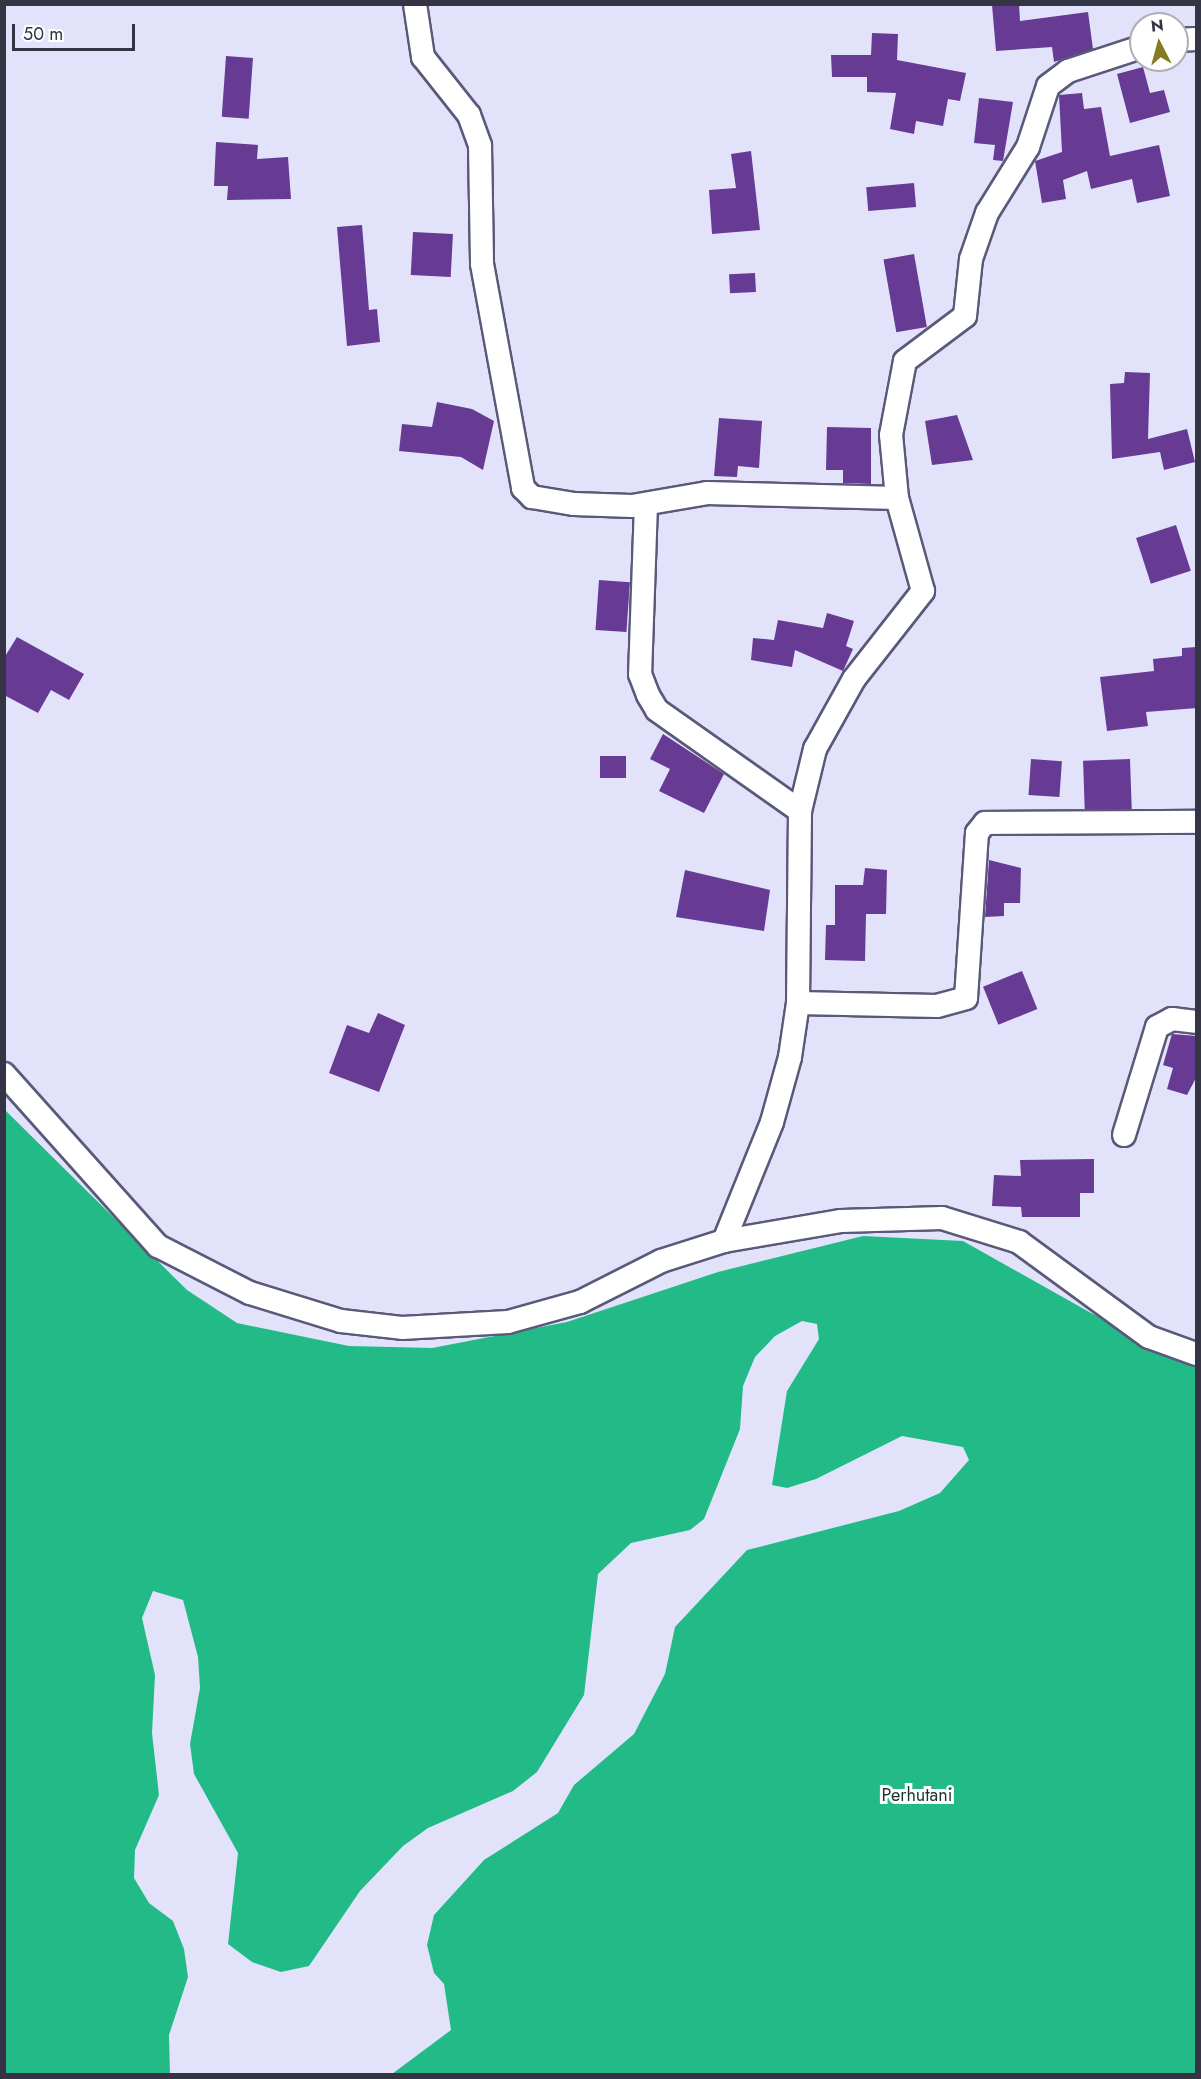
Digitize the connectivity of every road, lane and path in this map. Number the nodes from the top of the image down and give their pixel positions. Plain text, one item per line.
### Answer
1 (415, 4) edge
2 (1129, 51) edge
3 (897, 498) junction
4 (646, 504) junction
5 (800, 812) junction
6 (1197, 822) edge
7 (798, 1003) junction
8 (1197, 1023) edge
9 (4, 1074) edge
10 (1124, 1135) dead end
11 (724, 1241) junction
12 (1197, 1354) edge

1 - 4 street
2 - 3 street
3 - 4 street
3 - 5 street
4 - 5 street
5 - 7 street
6 - 7 street
7 - 11 street
8 - 10 street
9 - 11 street
11 - 12 street

